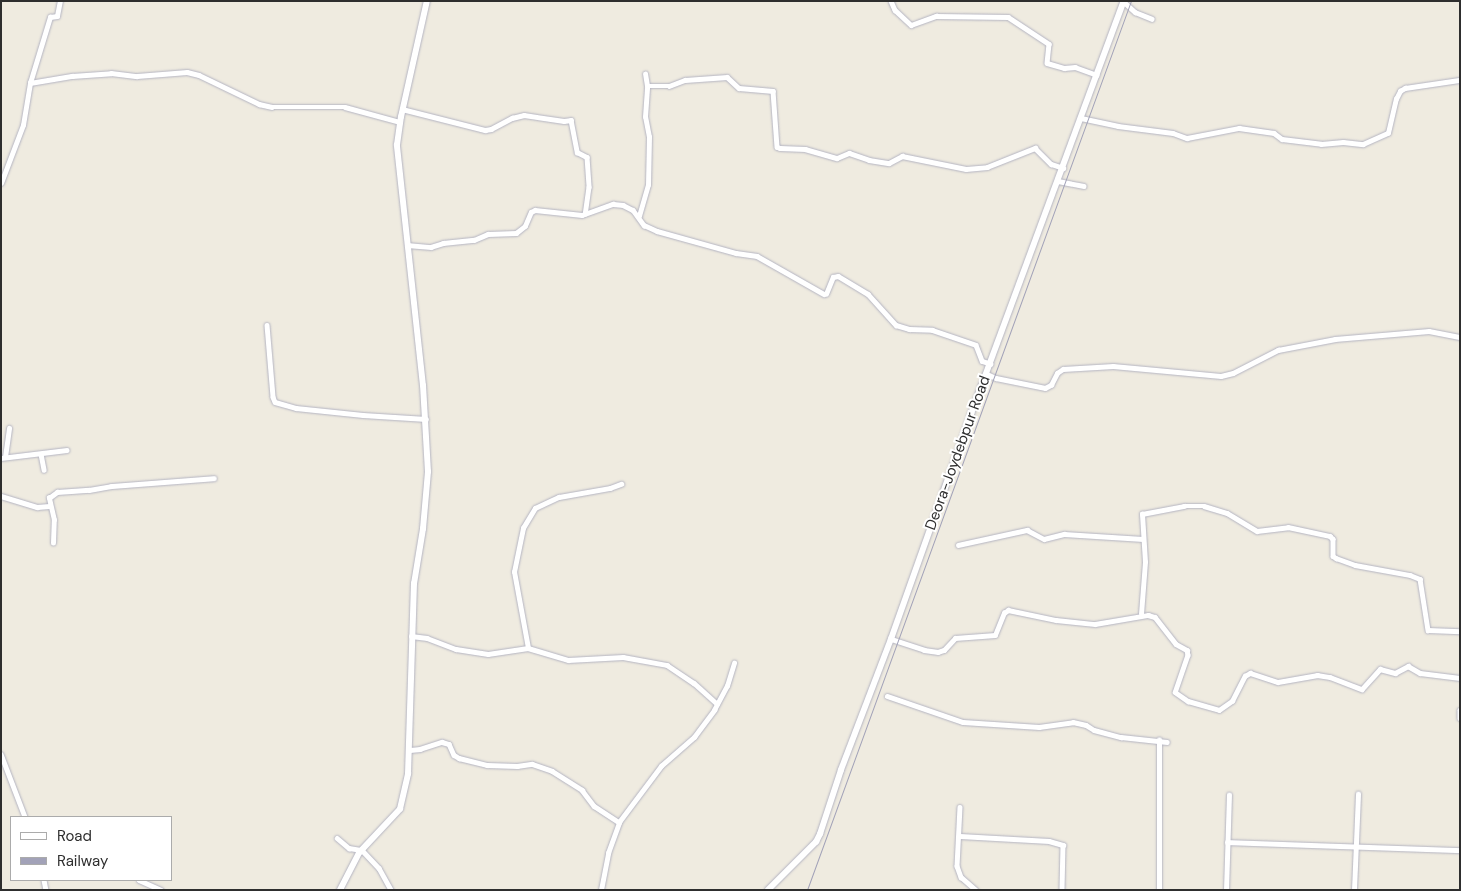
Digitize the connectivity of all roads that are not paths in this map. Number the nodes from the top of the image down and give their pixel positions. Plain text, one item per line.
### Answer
1 (60, 1) edge
2 (427, 1) edge
3 (891, 1) edge
4 (1124, 2) edge
5 (1152, 19) dead end
6 (645, 74) dead end
7 (1097, 75) junction
8 (1460, 80) edge
9 (30, 83) junction
10 (647, 86) junction
11 (402, 109) junction
12 (1081, 118) junction
13 (400, 122) junction
14 (1063, 168) junction
15 (1058, 181) junction
16 (1, 183) edge
17 (1084, 186) dead end
18 (585, 214) junction
19 (639, 216) junction
20 (407, 245) junction
21 (267, 325) dead end
22 (1460, 336) edge
23 (991, 364) junction
24 (987, 374) junction
25 (426, 419) junction
26 (9, 428) dead end
27 (67, 450) dead end
28 (41, 454) junction
29 (3, 458) edge
30 (44, 470) dead end
31 (214, 478) dead end
32 (621, 484) dead end
33 (1, 496) edge
34 (49, 506) junction
35 (1143, 539) junction
36 (52, 543) dead end
37 (958, 545) dead end
38 (1141, 614) junction
39 (1460, 631) edge
40 (411, 636) junction
41 (891, 639) junction
42 (528, 648) junction
43 (734, 663) dead end
44 (1460, 678) edge
45 (887, 696) dead end
46 (717, 704) junction
47 (1460, 710) edge
48 (1460, 718) edge
49 (1159, 740) junction
50 (1167, 742) dead end
51 (410, 750) junction
52 (1, 754) edge
53 (1358, 794) dead end
54 (1229, 795) dead end
55 (960, 807) dead end
56 (26, 816) edge
57 (619, 822) junction
58 (960, 836) junction
59 (337, 838) dead end
60 (1228, 842) junction
61 (1356, 847) junction
62 (362, 850) junction
63 (1460, 850) edge
64 (142, 881) edge
65 (162, 890) edge
66 (340, 890) edge
67 (391, 890) edge
68 (601, 890) edge
69 (768, 890) edge
70 (976, 890) edge
71 (1062, 890) edge
72 (1159, 890) edge
73 (1226, 890) edge
74 (1354, 890) edge

1 - 9 street
2 - 11 street
3 - 7 street
4 - 5 street
4 - 7 street, Deora-Joydebpur Road
6 - 10 street
7 - 12 street, Deora-Joydebpur Road
8 - 12 street
9 - 13 street
9 - 16 street
10 - 14 street
10 - 19 street
11 - 13 street
11 - 18 street
12 - 14 street, Deora-Joydebpur Road
13 - 20 street
14 - 15 street, Deora-Joydebpur Road
15 - 17 street
15 - 23 street, Deora-Joydebpur Road
18 - 19 street
18 - 20 street
19 - 23 street
20 - 25 street
21 - 25 street
22 - 24 street
23 - 24 street, Deora-Joydebpur Road
24 - 41 street, Deora-Joydebpur Road
25 - 40 street
26 - 29 street
27 - 28 street
28 - 29 street
28 - 30 street
31 - 34 street
32 - 42 street
33 - 34 street
34 - 36 street
35 - 37 street
35 - 38 street
35 - 39 street
38 - 41 street
38 - 44 street
40 - 42 street
40 - 51 street
41 - 69 street, Deora-Joydebpur Road
42 - 46 street
43 - 46 street
45 - 49 street
46 - 57 street
47 - 48 street
49 - 50 street
49 - 72 street
51 - 57 street
51 - 62 street
52 - 56 street
53 - 61 street
54 - 60 street
55 - 58 street
57 - 68 street
58 - 70 street
58 - 71 street
59 - 62 street
60 - 61 street
60 - 73 street
61 - 63 street
61 - 74 street
62 - 66 street
62 - 67 street
64 - 65 street

